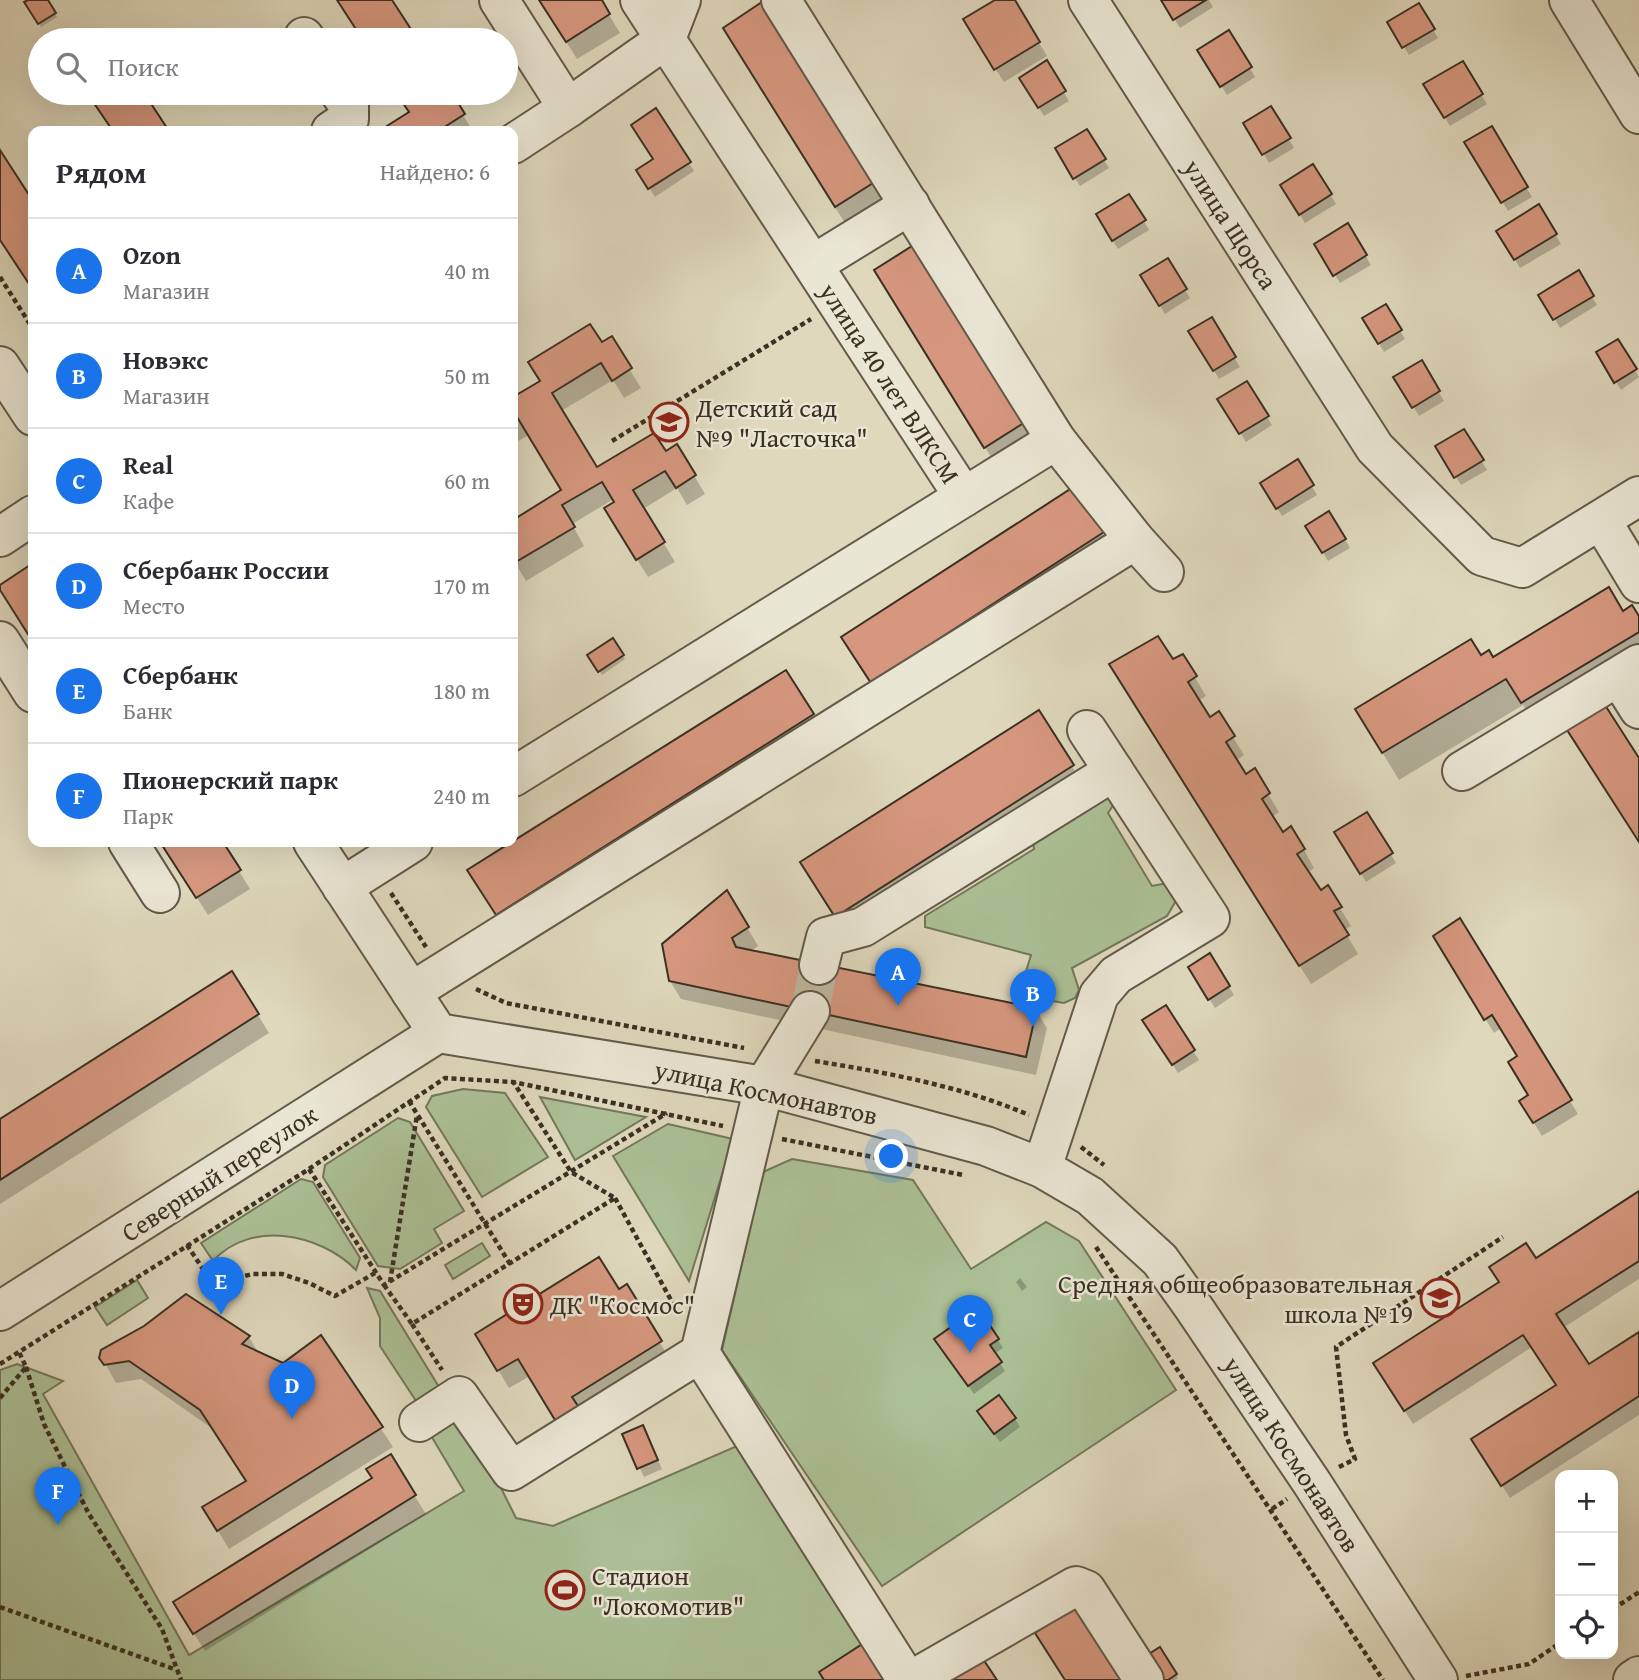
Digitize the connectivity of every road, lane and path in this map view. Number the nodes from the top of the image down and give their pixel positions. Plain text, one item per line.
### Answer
1 (499, 0) edge
2 (640, 0) edge
3 (681, 0) edge
4 (781, 0) edge
5 (1088, 0) edge
6 (1569, 0) edge
7 (517, 28) edge
8 (518, 30) edge
9 (666, 39) junction
10 (348, 105) edge
11 (568, 108) junction
12 (1639, 114) edge
13 (338, 126) edge
14 (518, 141) edge
15 (910, 205) junction
16 (814, 264) junction
17 (0, 278) edge
18 (838, 301) junction
19 (28, 320) edge
20 (0, 366) edge
21 (28, 408) edge
22 (1056, 440) junction
23 (612, 441) dead end
24 (1639, 496) edge
25 (964, 497) junction
26 (28, 518) edge
27 (1601, 520) junction
28 (0, 537) edge
29 (1135, 540) junction
30 (1164, 572) dead end
31 (1639, 583) edge
32 (0, 640) edge
33 (1629, 670) edge
34 (28, 685) edge
35 (1639, 709) edge
36 (1087, 730) dead end
37 (1114, 771) junction
38 (1462, 771) dead end
39 (518, 774) edge
40 (131, 847) edge
41 (316, 847) edge
42 (405, 847) edge
43 (375, 867) junction
44 (342, 887) junction
45 (160, 893) dead end
46 (819, 965) tunnel mouth
47 (427, 983) junction
48 (810, 1011) tunnel mouth
49 (438, 1033) junction
50 (774, 1071) junction
51 (513, 1082) dead end
52 (409, 1101) dead end
53 (668, 1112) dead end
54 (418, 1114) junction
55 (1055, 1126) junction
56 (1042, 1168) junction
57 (309, 1169) dead end
58 (571, 1172) junction
59 (1111, 1172) dead end
60 (615, 1198) junction
61 (485, 1223) junction
62 (1503, 1237) dead end
63 (187, 1245) dead end
64 (510, 1264) junction
65 (375, 1273) junction
66 (390, 1282) junction
67 (384, 1285) junction
68 (1, 1308) edge
69 (412, 1324) junction
70 (19, 1352) dead end
71 (700, 1353) junction
72 (26, 1367) junction
73 (459, 1396) junction
74 (0, 1398) edge
75 (419, 1422) dead end
76 (1312, 1482) junction
77 (1272, 1510) dead end
78 (1639, 1592) edge
79 (1618, 1606) edge
80 (0, 1607) edge
81 (1555, 1646) edge
82 (175, 1669) junction
83 (1454, 1674) edge
84 (1639, 1676) edge
85 (181, 1680) edge
86 (910, 1680) edge
87 (1144, 1680) edge
88 (1458, 1680) edge
89 (1633, 1680) edge

1 - 7 street
2 - 9 street, улица 40 лет ВЛКСМ
3 - 9 street
4 - 15 street
5 - 27 street, улица Щорса
6 - 12 street
8 - 11 street
9 - 11 street
9 - 16 street, улица 40 лет ВЛКСМ
10 - 13 street
11 - 14 street
15 - 16 street
15 - 22 street
16 - 18 street, улица 40 лет ВЛКСМ
17 - 19 path
18 - 23 path
18 - 25 street, улица 40 лет ВЛКСМ
20 - 21 street
22 - 25 street
22 - 29 street
24 - 27 street, улица Щорса
25 - 39 street, улица 40 лет ВЛКСМ
26 - 28 street
27 - 31 street
29 - 30 street
29 - 47 street
32 - 34 street
33 - 35 street
33 - 38 street
36 - 37 street
37 - 46 street
37 - 55 street
40 - 45 street
41 - 44 street
42 - 43 street
43 - 44 street
43 - 47 path
44 - 47 street
47 - 49 street
47 - 50 path
48 - 50 street
49 - 50 street, улица Космонавтов
49 - 68 street, Северный переулок
50 - 55 path
50 - 56 street, улица Космонавтов
50 - 71 street
51 - 58 path
52 - 54 path
53 - 58 path
54 - 61 path
54 - 66 path
55 - 56 street
55 - 59 path
56 - 76 street, улица Космонавтов
57 - 65 path
58 - 60 path
58 - 61 path
60 - 64 path
60 - 71 path
61 - 64 path
61 - 66 path
62 - 76 path
63 - 65 path
64 - 69 path
65 - 67 path
66 - 67 path
67 - 69 path
69 - 73 path
70 - 72 path
71 - 73 street
71 - 86 street
72 - 74 path
72 - 82 path
73 - 75 street
76 - 77 path
76 - 83 street, улица Космонавтов
78 - 79 path
80 - 82 path
81 - 83 path
82 - 85 path
83 - 88 path
84 - 89 street
86 - 87 street

